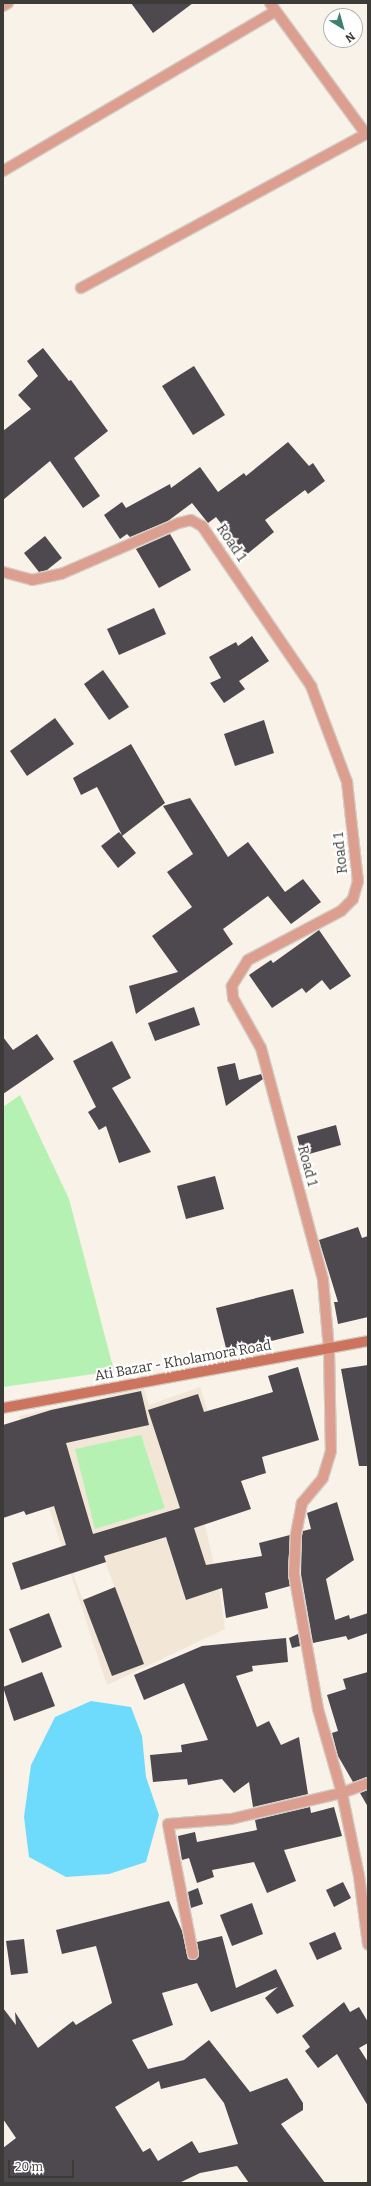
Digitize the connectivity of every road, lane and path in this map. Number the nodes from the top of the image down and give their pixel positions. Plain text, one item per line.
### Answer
1 (8, 3) edge
2 (3, 6) edge
3 (273, 7) edge
4 (367, 133) edge
5 (3, 171) edge
6 (81, 288) dead end
7 (3, 572) edge
8 (368, 1341) edge
9 (329, 1350) junction
10 (3, 1408) edge
11 (368, 1783) edge
12 (342, 1793) junction
13 (368, 1944) edge
14 (193, 1954) dead end

1 - 2 street
3 - 4 street
3 - 5 street
4 - 6 street
7 - 9 street, Road 1
8 - 9 main road, Ati Bazar - Kholamora Road
9 - 10 main road, Ati Bazar - Kholamora Road
9 - 12 street
11 - 12 street
12 - 13 street
12 - 14 street

